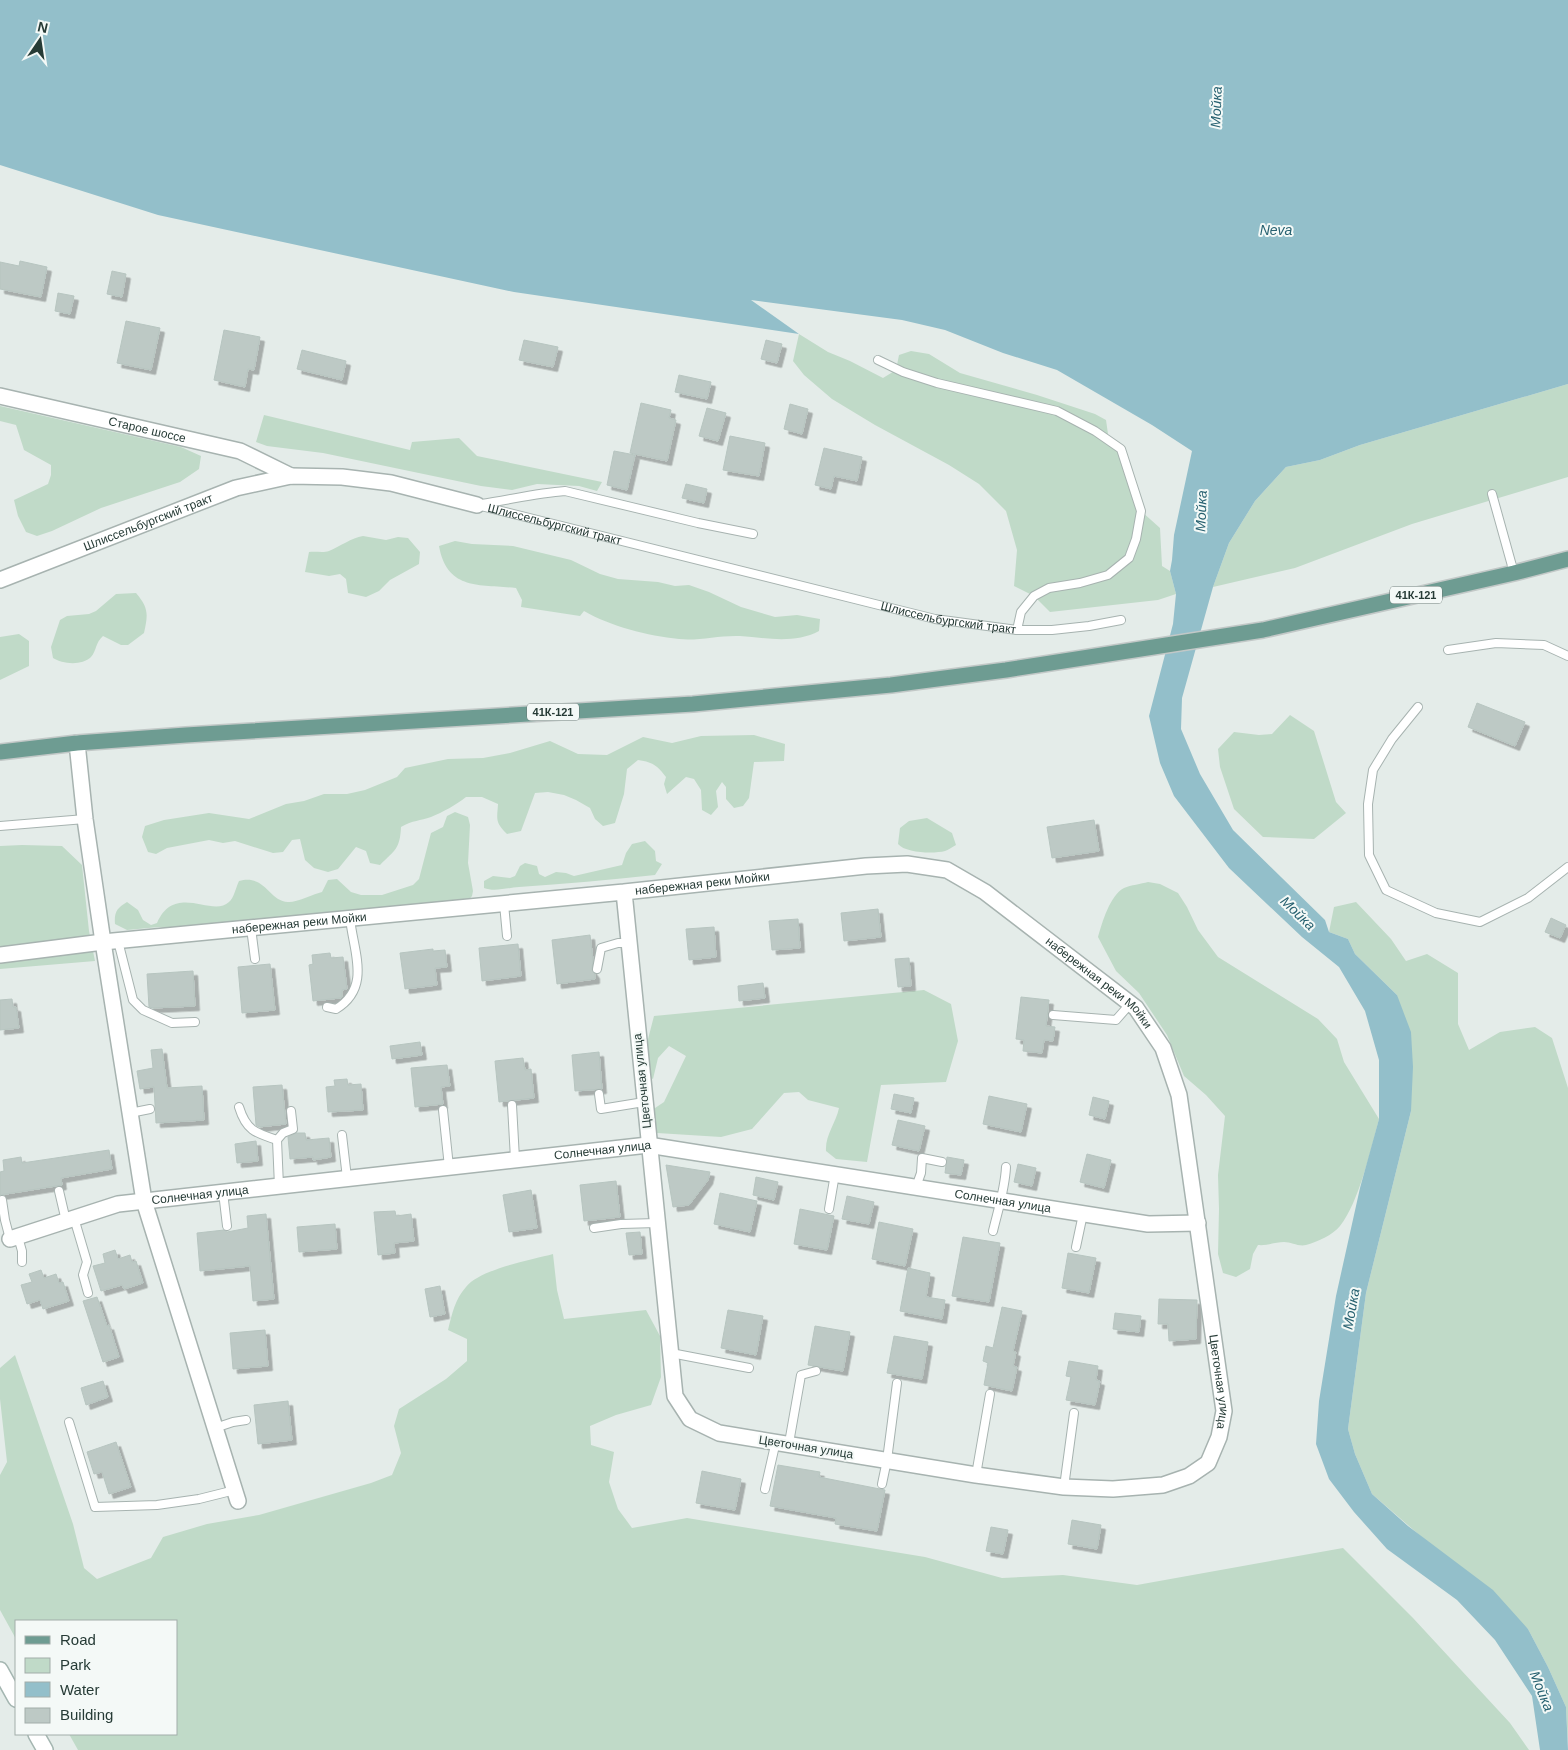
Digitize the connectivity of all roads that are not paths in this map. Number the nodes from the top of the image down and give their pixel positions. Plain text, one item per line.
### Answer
1 (878, 360) dead end
2 (0, 396) edge
3 (291, 476) junction
4 (1492, 494) dead end
5 (477, 504) junction
6 (753, 534) dead end
7 (1568, 559) edge
8 (1514, 573) junction
9 (0, 580) edge
10 (1121, 620) dead end
11 (1016, 630) junction
12 (1448, 650) dead end
13 (1568, 656) edge
14 (1418, 707) dead end
15 (77, 743) junction
16 (0, 752) edge
17 (85, 819) junction
18 (0, 826) edge
19 (1568, 867) edge
20 (624, 892) junction
21 (504, 904) junction
22 (350, 918) junction
23 (251, 928) junction
24 (507, 936) dead end
25 (111, 942) junction
26 (629, 943) junction
27 (0, 955) edge
28 (254, 959) dead end
29 (598, 969) dead end
30 (1130, 1004) junction
31 (326, 1007) dead end
32 (1053, 1015) dead end
33 (195, 1022) dead end
34 (599, 1094) dead end
35 (644, 1102) junction
36 (512, 1105) dead end
37 (239, 1106) dead end
38 (150, 1109) dead end
39 (442, 1110) dead end
40 (291, 1111) dead end
41 (130, 1113) junction
42 (342, 1136) dead end
43 (277, 1140) junction
44 (648, 1145) junction
45 (515, 1160) junction
46 (942, 1162) dead end
47 (449, 1167) junction
48 (1006, 1168) dead end
49 (835, 1174) junction
50 (347, 1178) junction
51 (280, 1186) junction
52 (916, 1187) junction
53 (59, 1192) dead end
54 (223, 1192) junction
55 (2, 1200) dead end
56 (1000, 1200) junction
57 (144, 1201) junction
58 (829, 1209) dead end
59 (1083, 1214) junction
60 (70, 1220) junction
61 (657, 1223) junction
62 (1198, 1223) junction
63 (227, 1226) dead end
64 (594, 1228) dead end
65 (993, 1231) dead end
66 (14, 1238) junction
67 (1076, 1247) dead end
68 (22, 1262) dead end
69 (88, 1293) dead end
70 (670, 1353) junction
71 (749, 1368) dead end
72 (816, 1372) dead end
73 (897, 1383) dead end
74 (990, 1394) dead end
75 (1074, 1413) dead end
76 (246, 1420) dead end
77 (69, 1422) dead end
78 (215, 1428) junction
79 (783, 1442) junction
80 (887, 1460) junction
81 (976, 1475) junction
82 (882, 1484) dead end
83 (1064, 1487) junction
84 (764, 1489) dead end
85 (236, 1495) joint
86 (0, 1670) edge
87 (15, 1697) edge
88 (37, 1735) edge
89 (45, 1750) edge

1 - 11 lane
2 - 3 street, Старое шоссе
3 - 5 street, Шлиссельбургский тракт
3 - 9 street, Шлиссельбургский тракт
4 - 8 lane
5 - 6 lane
5 - 11 lane, Шлиссельбургский тракт
7 - 8 main road, 41К-121
8 - 15 main road, 41К-121
10 - 11 lane, Шлиссельбургский тракт
12 - 13 lane
14 - 19 lane
15 - 16 main road, 41К-121
15 - 17 street
17 - 18 lane
17 - 25 street
20 - 21 street, набережная реки Мойки
20 - 26 street, Цветочная улица
20 - 30 street, набережная реки Мойки
21 - 22 street, набережная реки Мойки
21 - 24 lane
22 - 23 street, набережная реки Мойки
22 - 31 lane
23 - 25 street, набережная реки Мойки
23 - 28 lane
25 - 27 street, набережная реки Мойки
25 - 33 lane
25 - 41 street
26 - 29 lane
26 - 35 street, Цветочная улица
30 - 32 lane
30 - 62 street, набережная реки Мойки
34 - 35 lane
35 - 44 street, Цветочная улица
36 - 45 lane
37 - 43 lane
38 - 41 lane
39 - 47 lane
40 - 43 lane
41 - 57 street
42 - 50 lane
43 - 51 lane
44 - 45 street, Солнечная улица
44 - 49 street, Солнечная улица
44 - 61 street, Цветочная улица
45 - 47 street, Солнечная улица
46 - 52 lane
47 - 50 street, Солнечная улица
48 - 56 lane
49 - 52 street, Солнечная улица
49 - 58 lane
50 - 51 street, Солнечная улица
51 - 54 street, Солнечная улица
52 - 56 street, Солнечная улица
53 - 60 lane
54 - 57 street, Солнечная улица
54 - 63 lane
55 - 66 lane
56 - 59 street, Солнечная улица
56 - 65 lane
57 - 60 street, Солнечная улица
57 - 78 street
59 - 62 street, Солнечная улица
59 - 67 lane
60 - 66 street, Солнечная улица
60 - 69 lane
61 - 64 lane
61 - 70 street, Цветочная улица
62 - 83 street, Цветочная улица
66 - 68 lane
70 - 71 lane
70 - 79 street, Цветочная улица
72 - 79 lane
73 - 80 lane
74 - 81 lane
75 - 83 lane
76 - 78 lane
77 - 85 lane
78 - 85 street
79 - 80 street, Цветочная улица
79 - 84 lane
80 - 81 street, Цветочная улица
80 - 82 lane
81 - 83 street, Цветочная улица
86 - 87 street
88 - 89 street

